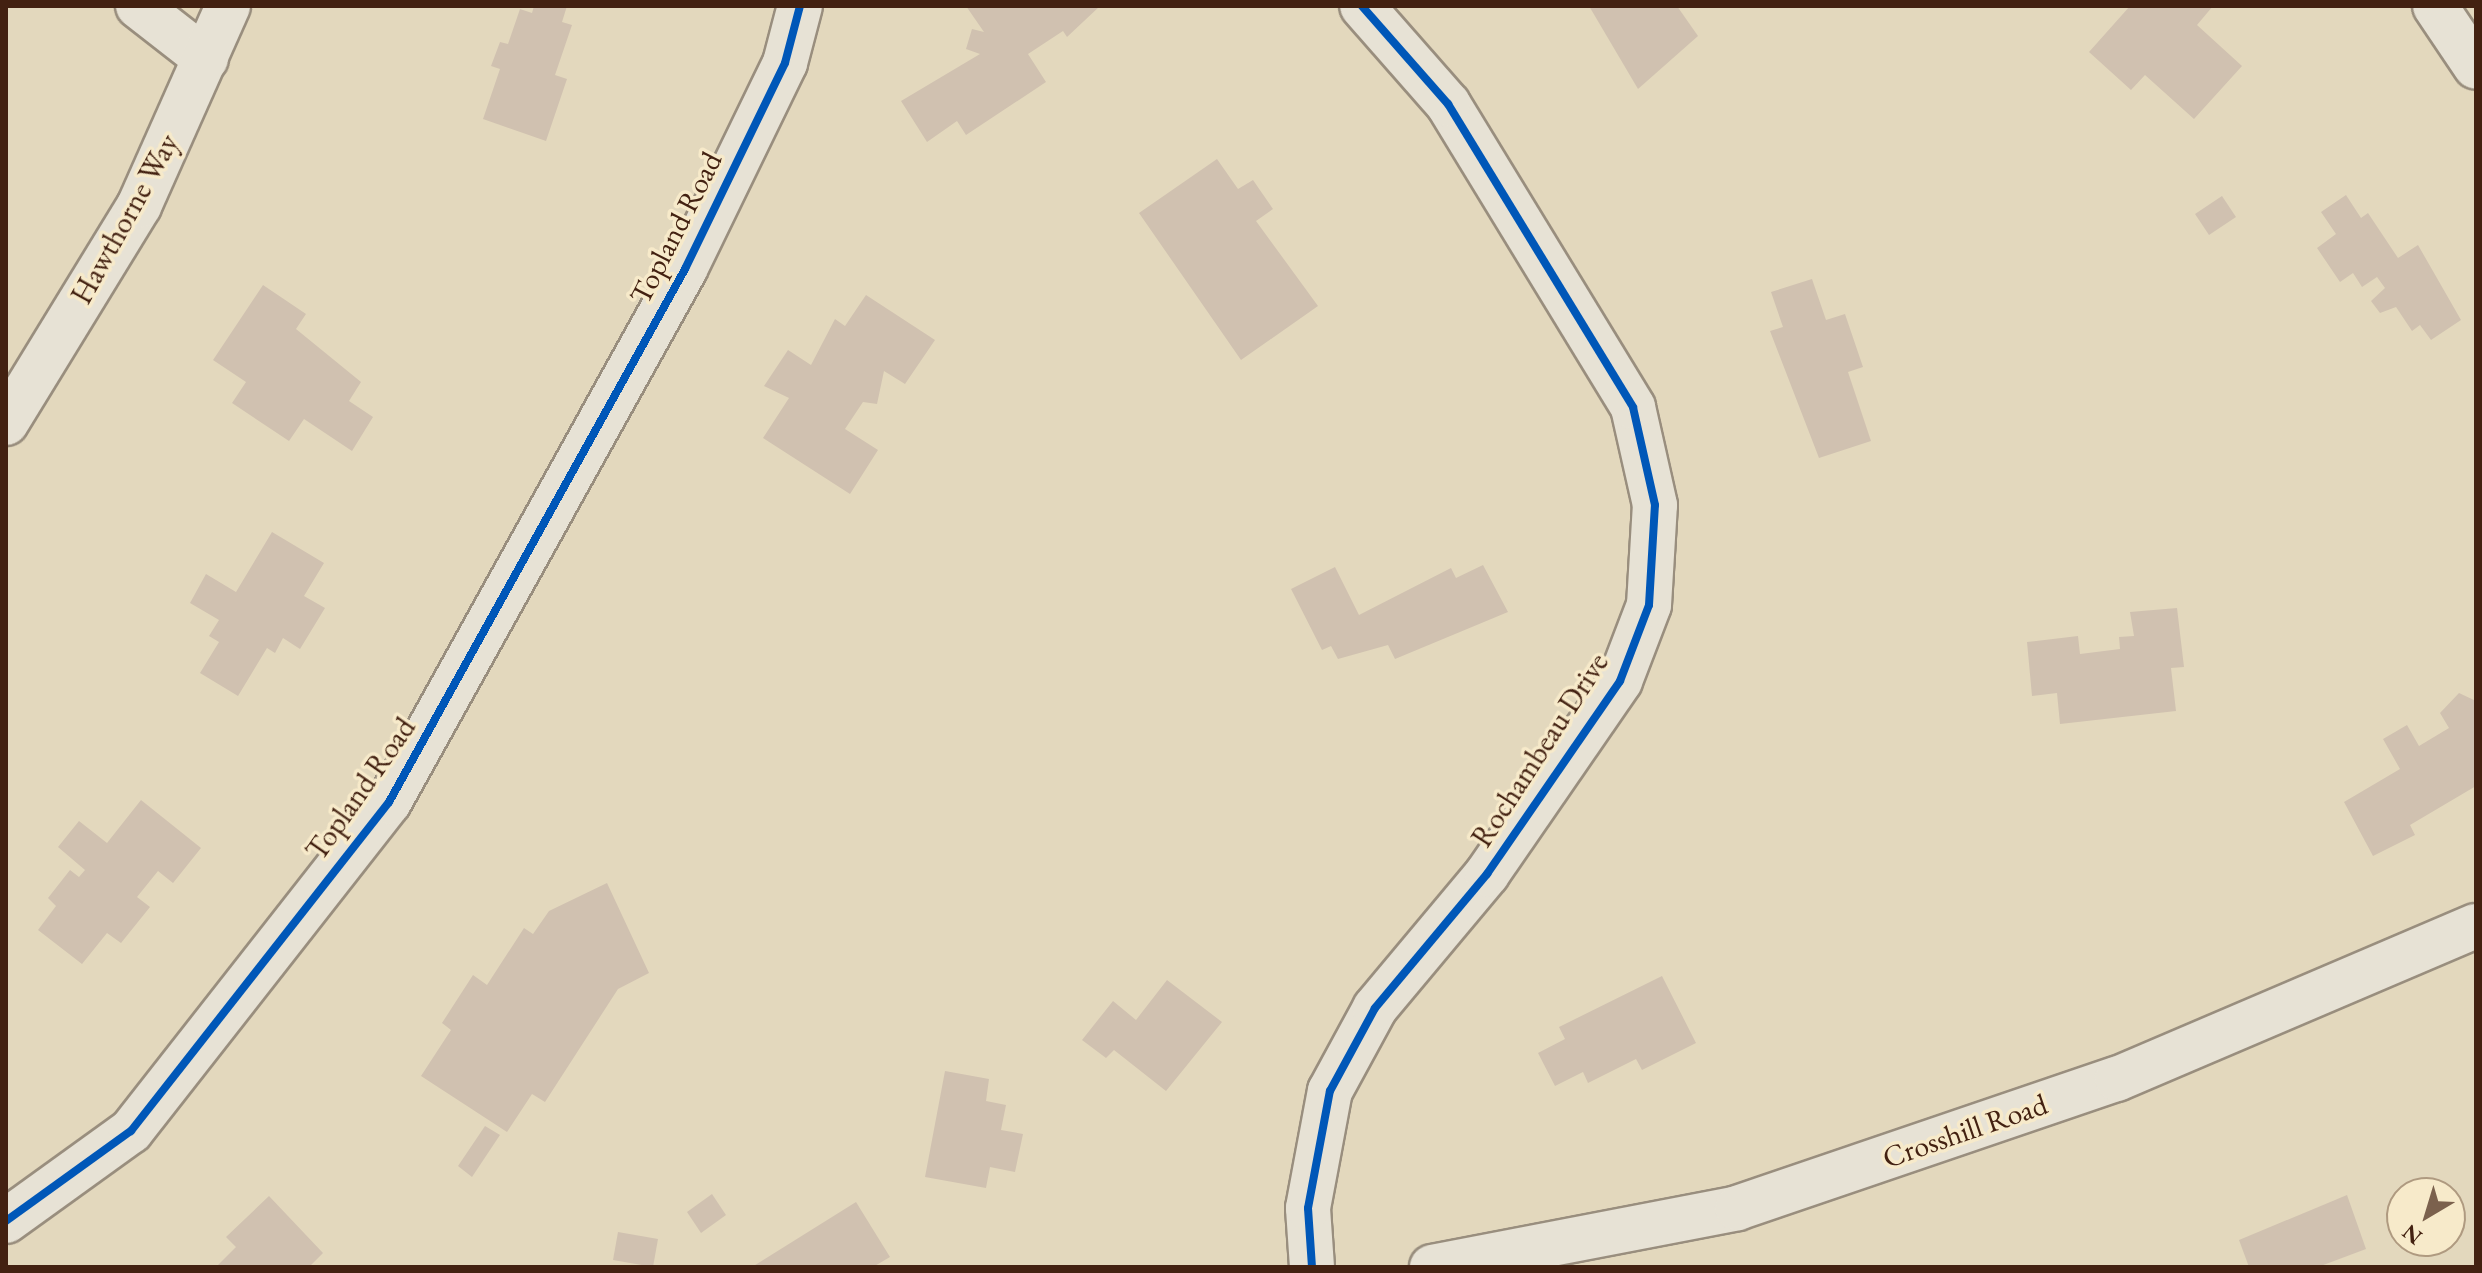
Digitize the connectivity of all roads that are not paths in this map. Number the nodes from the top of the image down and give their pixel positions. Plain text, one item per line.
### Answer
1 (138, 6) edge
2 (228, 6) edge
3 (800, 6) edge
4 (1362, 6) edge
5 (2435, 6) edge
6 (206, 59) junction
7 (2476, 67) edge
8 (6, 423) edge
9 (2476, 926) edge
10 (6, 1221) edge
11 (1312, 1267) edge
12 (1432, 1267) edge

1 - 6 street
2 - 6 street, Hawthorne Way
3 - 10 street, Topland Road
4 - 11 street, Rochambeau Drive
5 - 7 street
6 - 8 street, Hawthorne Way
9 - 12 street, Crosshill Road

